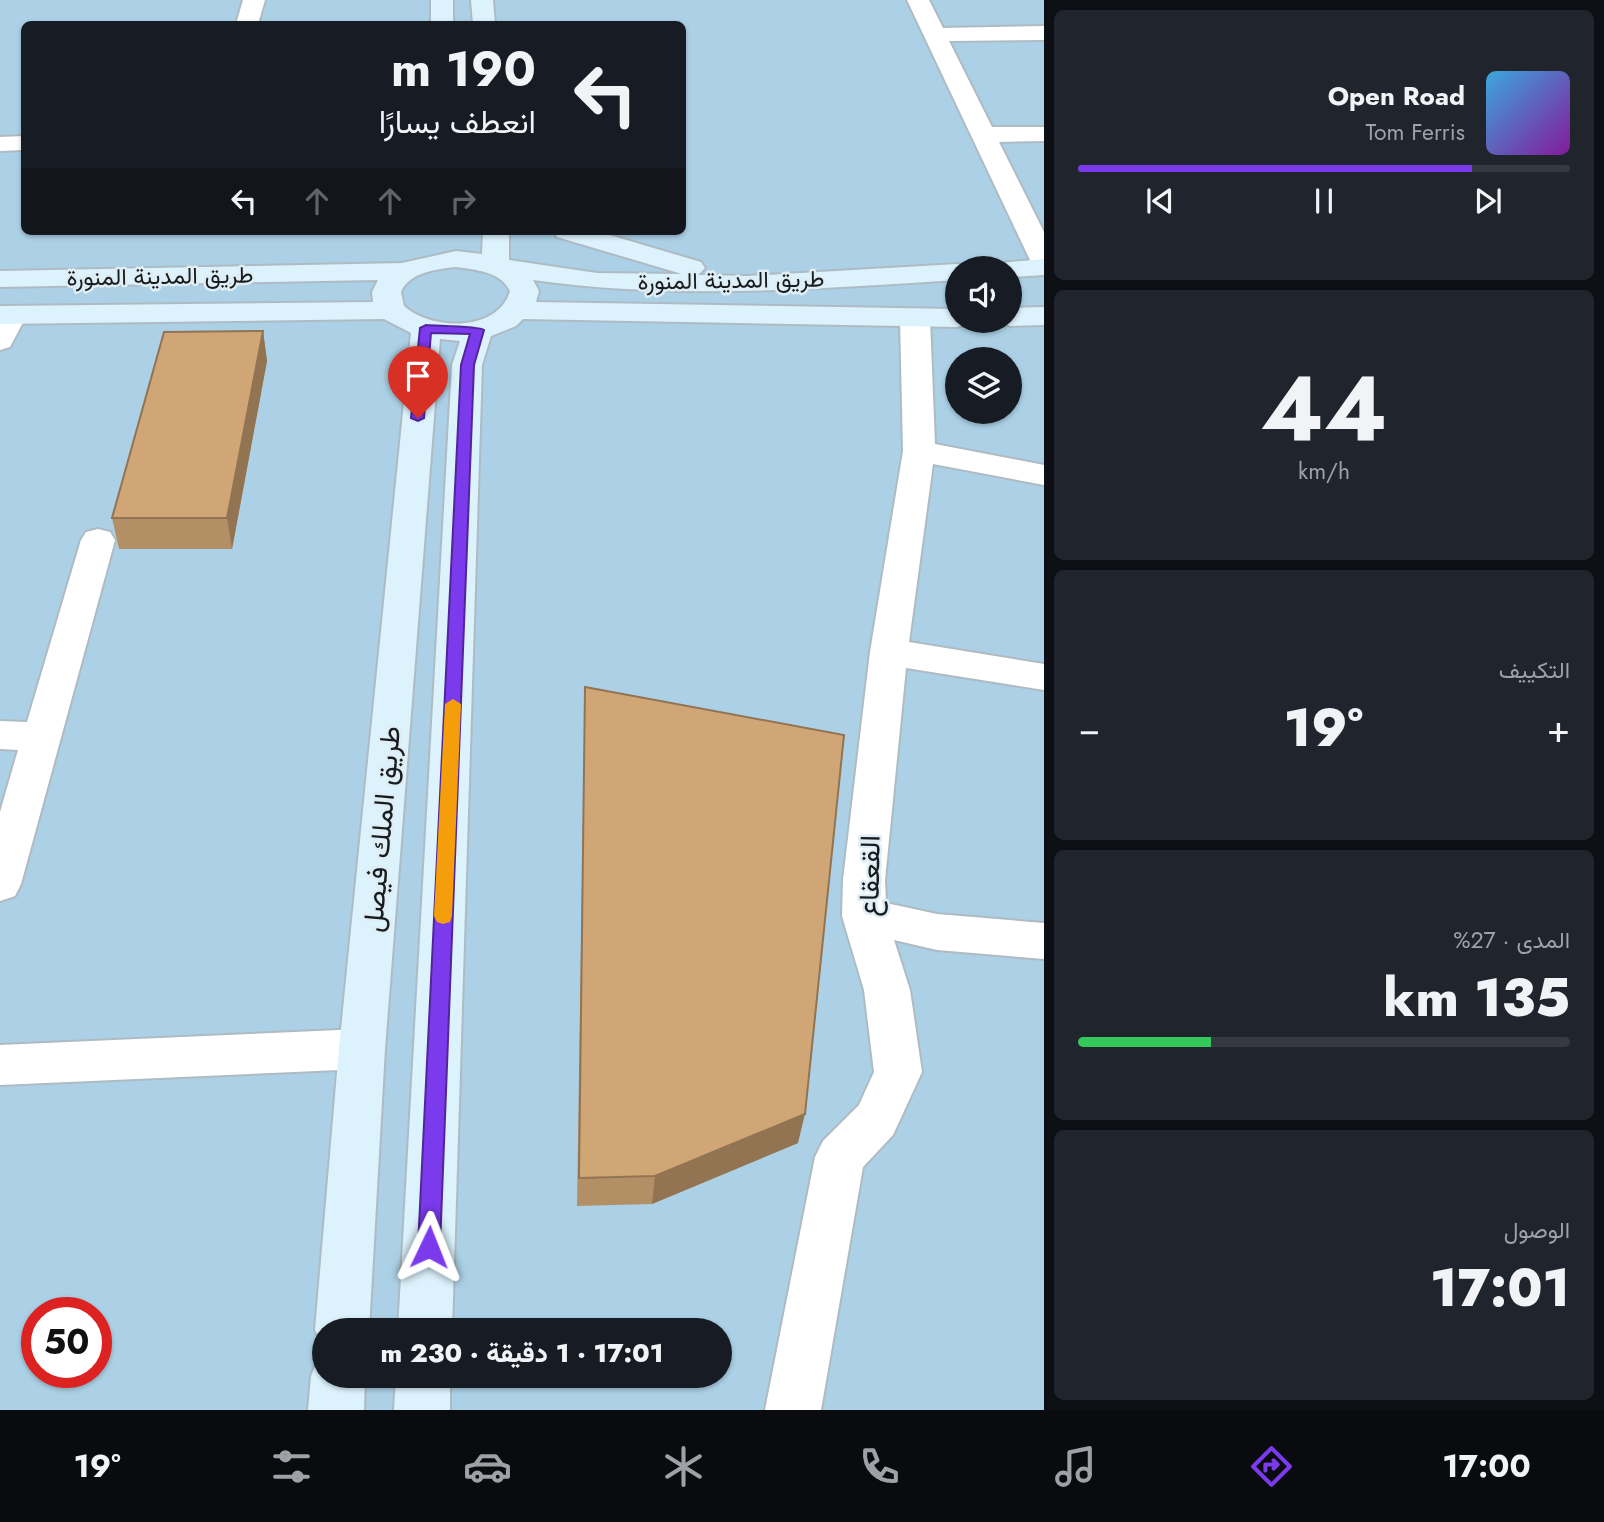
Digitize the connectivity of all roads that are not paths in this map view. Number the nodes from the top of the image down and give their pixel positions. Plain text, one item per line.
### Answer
1 (254, 0) edge
2 (442, 0) edge
3 (482, 0) edge
4 (918, 0) edge
5 (248, 21) edge
6 (442, 21) edge
7 (484, 21) edge
8 (1044, 33) edge
9 (935, 35) junction
10 (1044, 134) edge
11 (982, 135) junction
12 (21, 143) edge
13 (0, 144) edge
14 (437, 235) edge
15 (496, 235) edge
16 (581, 235) edge
17 (1044, 260) edge
18 (435, 261) junction
19 (500, 266) junction
20 (1044, 267) edge
21 (1022, 268) edge
22 (404, 271) junction
23 (945, 273) edge
24 (0, 279) edge
25 (747, 284) junction
26 (519, 310) junction
27 (1044, 316) edge
28 (1022, 317) edge
29 (945, 318) edge
30 (409, 319) junction
31 (915, 319) junction
32 (4, 324) edge
33 (478, 330) junction
34 (919, 451) junction
35 (1044, 475) edge
36 (98, 540) dead end
37 (889, 652) junction
38 (1044, 677) edge
39 (0, 735) edge
40 (42, 737) junction
41 (0, 884) edge
42 (864, 916) junction
43 (1044, 941) edge
44 (362, 1049) junction
45 (0, 1065) edge
46 (343, 1318) edge
47 (426, 1318) edge
48 (337, 1388) edge
49 (423, 1388) edge
50 (336, 1410) edge
51 (422, 1410) edge
52 (793, 1410) edge

1 - 5 street
2 - 6 main road
3 - 7 main road
4 - 9 street
8 - 9 street
9 - 11 street
10 - 11 street
11 - 17 street
12 - 13 street
14 - 18 main road
15 - 19 main road
16 - 25 main road
18 - 19 main road, طريق المدينة المنورة
18 - 22 main road, طريق المدينة المنورة
19 - 25 main road, طريق المدينة المنورة
19 - 26 main road
20 - 21 main road
22 - 24 main road, طريق المدينة المنورة
22 - 30 main road, طريق الملك فيصل
23 - 25 main road, طريق المدينة المنورة
26 - 31 main road, طريق المدينة المنورة
26 - 33 main road
27 - 28 main road
29 - 31 main road, طريق المدينة المنورة
30 - 32 main road, طريق المدينة المنورة
30 - 33 main road, طريق المدينة المنورة
30 - 44 main road, طريق الملك فيصل
31 - 34 street, القعقاع
33 - 47 main road
34 - 35 street
34 - 37 street, القعقاع
36 - 40 street
37 - 38 street
37 - 42 street, القعقاع
39 - 40 street
40 - 41 street
42 - 43 street
42 - 52 street, القعقاع
44 - 45 street
44 - 46 main road, طريق الملك فيصل
48 - 50 main road
49 - 51 main road

